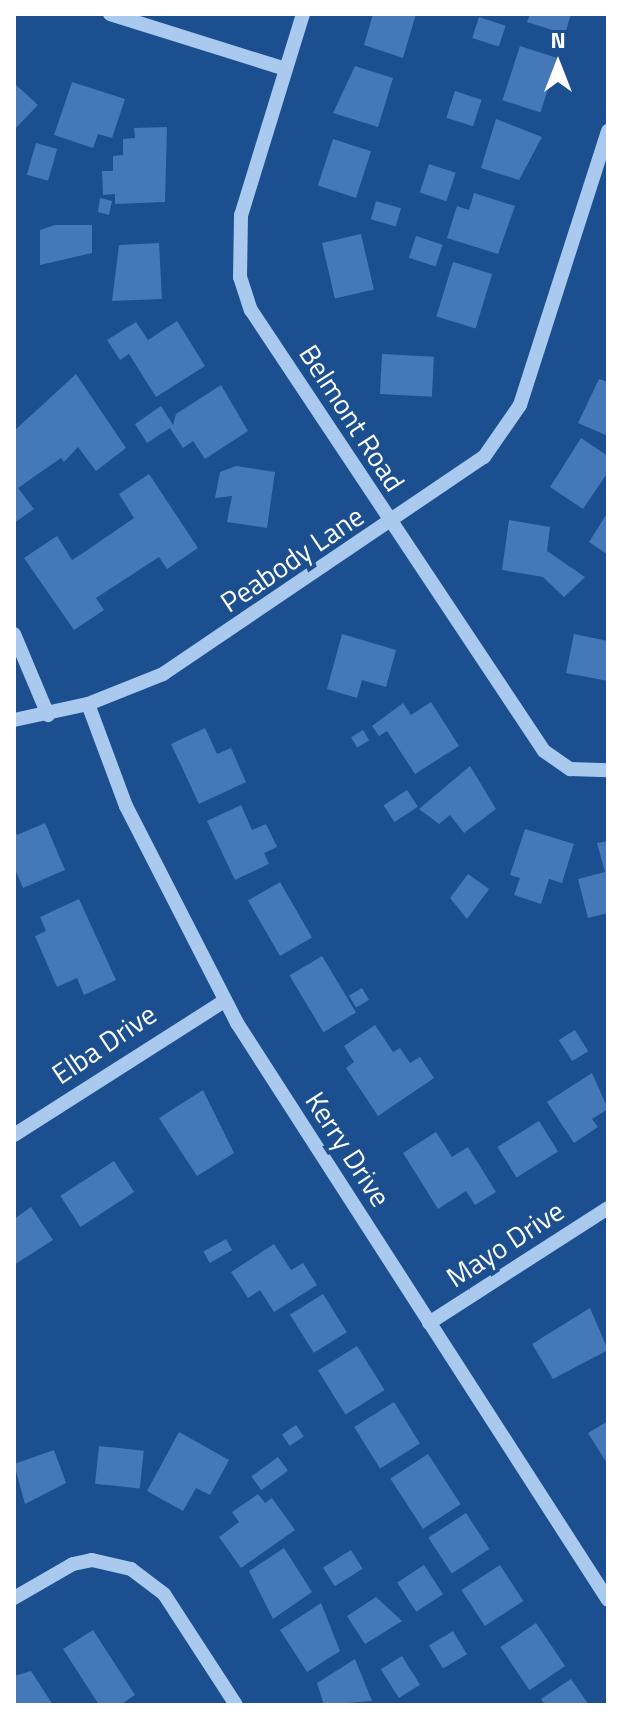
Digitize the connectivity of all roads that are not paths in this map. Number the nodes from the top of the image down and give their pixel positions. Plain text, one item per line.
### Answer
1 (110, 14) edge
2 (303, 14) edge
3 (286, 69) junction
4 (608, 131) edge
5 (391, 525) junction
6 (14, 634) edge
7 (88, 704) junction
8 (48, 715) junction
9 (14, 720) edge
10 (608, 770) edge
11 (224, 1001) junction
12 (14, 1135) edge
13 (608, 1208) edge
14 (429, 1323) junction
15 (14, 1598) edge
16 (608, 1600) edge
17 (236, 1705) edge

1 - 3 street
2 - 3 street, Belmont Road
3 - 5 street, Belmont Road
4 - 5 street, Peabody Lane
5 - 7 street, Peabody Lane
5 - 10 street, Belmont Road
6 - 8 street
7 - 8 street, Peabody Lane
7 - 11 street, Kerry Drive
8 - 9 street, Peabody Lane
11 - 12 street, Elba Drive
11 - 14 street, Kerry Drive
13 - 14 street, Mayo Drive
14 - 16 street, Kerry Drive
15 - 17 street

